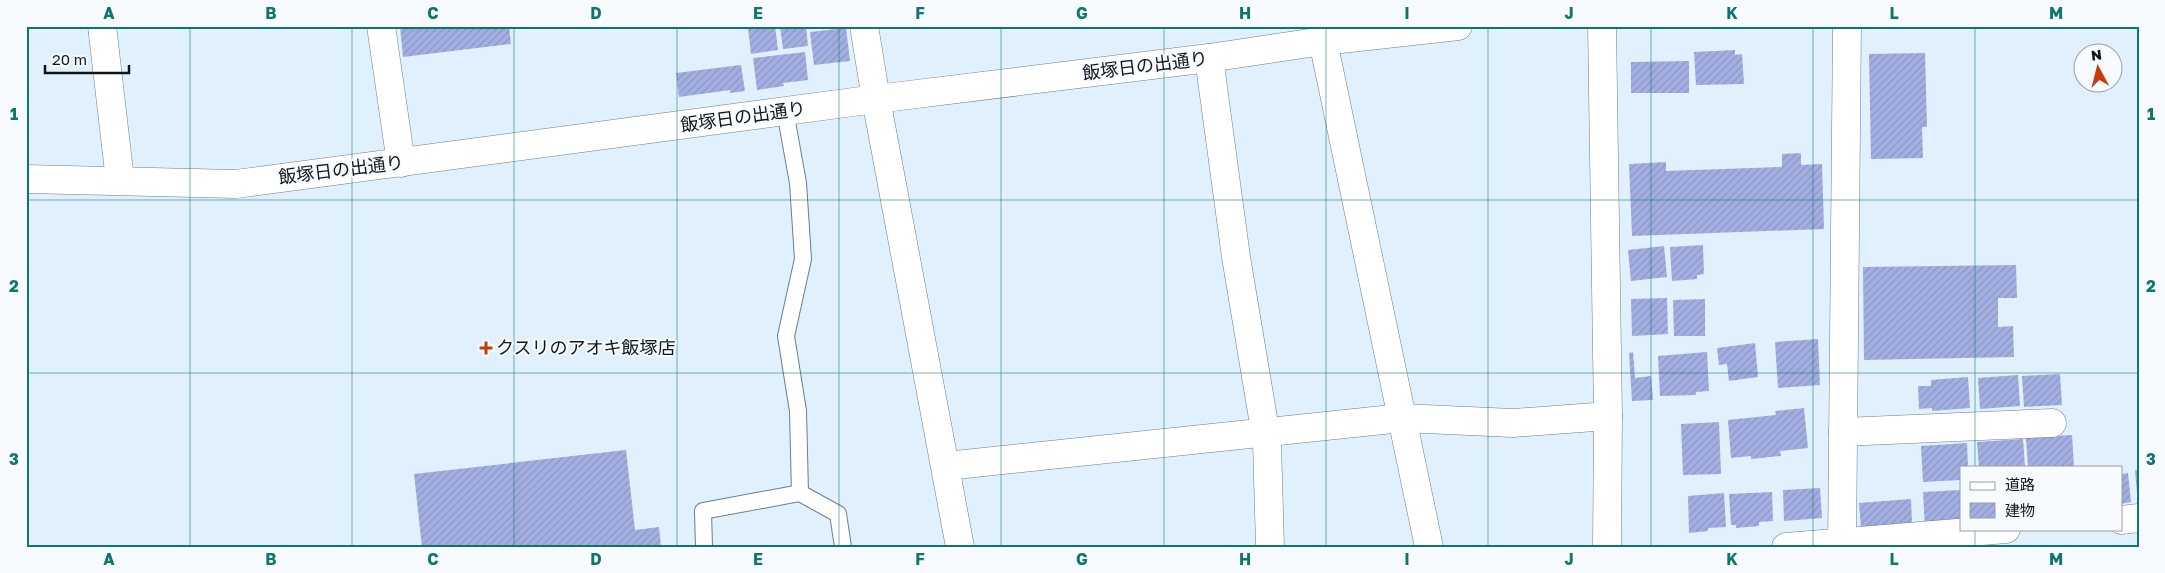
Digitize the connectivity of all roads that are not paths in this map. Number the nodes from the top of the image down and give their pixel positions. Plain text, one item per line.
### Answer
1 (102, 26) edge
2 (381, 26) edge
3 (864, 26) edge
4 (1458, 26) edge
5 (1602, 26) edge
6 (1847, 26) edge
7 (1322, 34) edge
8 (1209, 58) junction
9 (876, 99) junction
10 (785, 111) junction
11 (401, 163) junction
12 (26, 179) edge
13 (120, 180) junction
14 (1608, 416) junction
15 (1402, 418) junction
16 (2052, 423) dead end
17 (1843, 432) junction
18 (1266, 433) junction
19 (946, 466) junction
20 (800, 493) junction
21 (2139, 518) edge
22 (2122, 520) edge
23 (1996, 530) edge
24 (1842, 545) edge
25 (704, 547) edge
26 (843, 547) edge
27 (960, 547) edge
28 (1270, 547) edge
29 (1429, 547) edge
30 (1607, 547) edge
31 (1786, 547) edge

1 - 13 street
2 - 11 street
3 - 9 street
4 - 7 street, 飯塚日の出通り
5 - 14 street
6 - 17 street
7 - 8 street, 飯塚日の出通り
7 - 15 street
8 - 9 street, 飯塚日の出通り
8 - 18 street
9 - 10 street, 飯塚日の出通り
9 - 19 street
10 - 11 street, 飯塚日の出通り
10 - 20 lane
11 - 13 street, 飯塚日の出通り
12 - 13 street, 飯塚日の出通り
14 - 15 street
14 - 30 street
15 - 18 street
15 - 29 street
16 - 17 street
17 - 24 street
18 - 19 street
18 - 28 street
19 - 27 street
20 - 25 lane
20 - 26 lane
21 - 22 street
23 - 24 street
24 - 31 street

